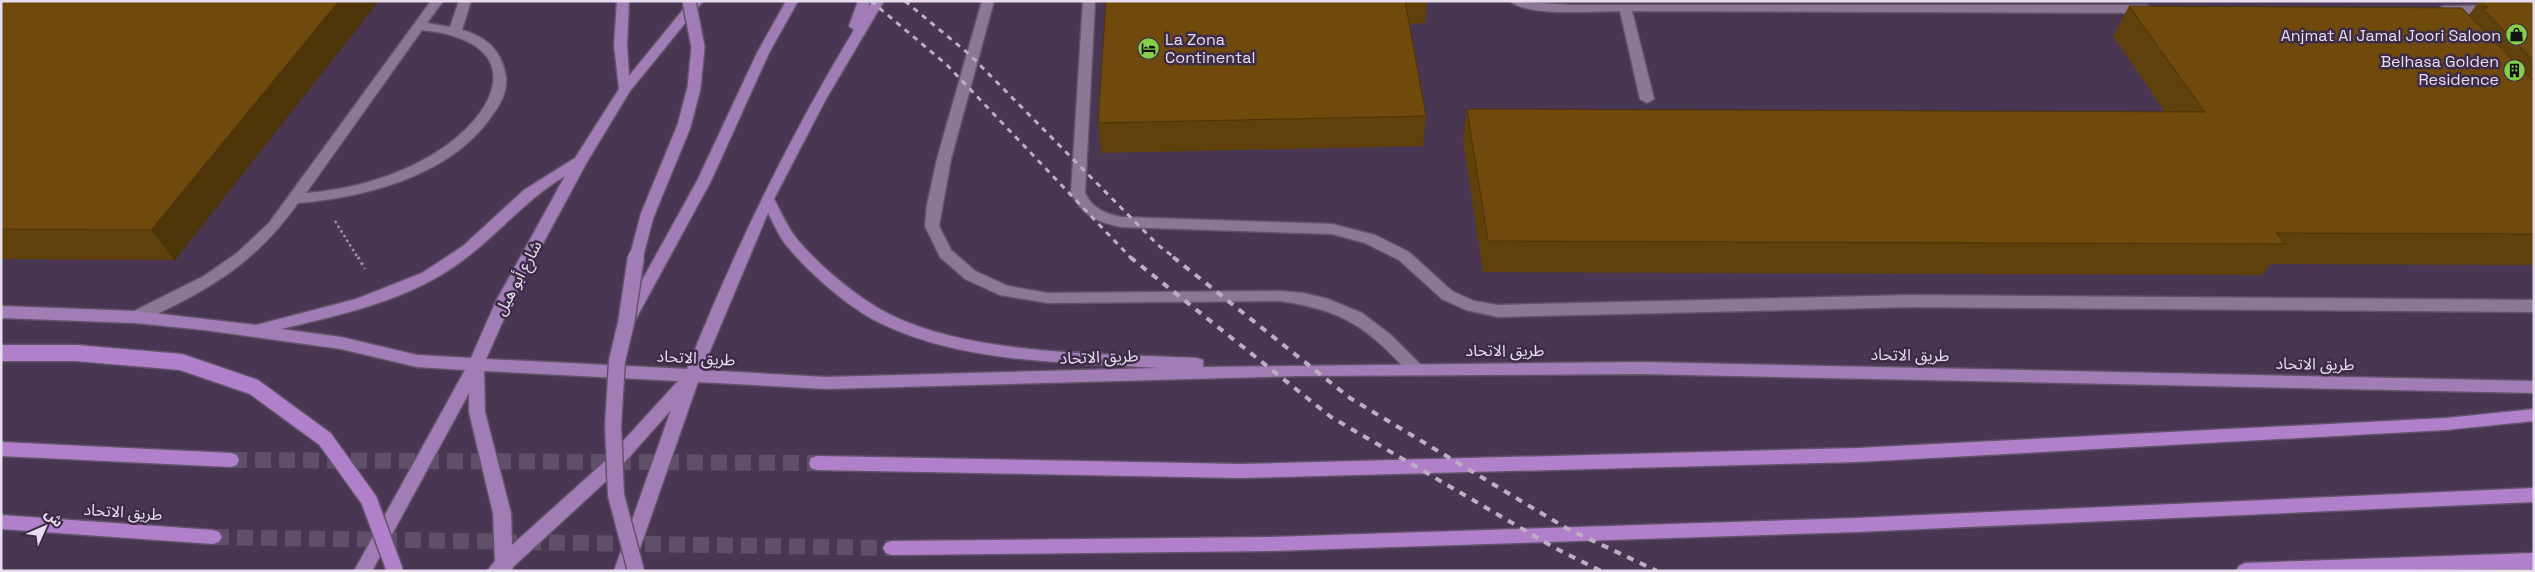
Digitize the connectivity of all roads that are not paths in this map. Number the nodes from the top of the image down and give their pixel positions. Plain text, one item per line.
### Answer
1 (437, 1) edge
2 (465, 1) edge
3 (623, 1) edge
4 (689, 1) edge
5 (697, 1) edge
6 (792, 1) edge
7 (864, 1) edge
8 (878, 1) edge
9 (988, 1) edge
10 (1089, 1) edge
11 (1516, 1) edge
12 (1564, 1) edge
13 (2481, 5) edge
14 (1606, 7) junction
15 (1625, 7) junction
16 (2435, 7) edge
17 (2163, 9) edge
18 (2534, 10) edge
19 (418, 26) junction
20 (455, 31) junction
21 (844, 55) junction
22 (624, 89) junction
23 (1647, 99) dead end
24 (580, 162) junction
25 (294, 199) junction
26 (767, 199) junction
27 (2534, 306) edge
28 (1, 312) edge
29 (135, 317) junction
30 (626, 323) junction
31 (254, 330) junction
32 (1, 353) edge
33 (476, 364) junction
34 (1299, 370) junction
35 (1416, 370) junction
36 (691, 377) junction
37 (2534, 387) edge
38 (2534, 415) edge
39 (1, 448) edge
40 (231, 460) tunnel mouth
41 (817, 463) tunnel mouth
42 (2534, 495) edge
43 (1, 522) edge
44 (213, 537) tunnel mouth
45 (892, 548) tunnel mouth
46 (2534, 561) edge
47 (501, 568) edge
48 (363, 571) edge
49 (395, 571) edge
50 (622, 571) edge
51 (636, 571) edge
52 (2245, 571) edge

1 - 19 street
2 - 20 street
3 - 22 main road
4 - 30 main road, bridge
5 - 22 main road, شارع أبو هيل
6 - 30 main road
7 - 21 main road
8 - 21 main road
9 - 35 street
10 - 27 street
11 - 14 street
12 - 14 street
13 - 16 street
13 - 18 street
14 - 15 street
15 - 17 street
15 - 23 street
19 - 20 street
19 - 25 street
20 - 25 street
21 - 26 main road
22 - 24 main road, شارع أبو هيل
24 - 31 main road
24 - 33 main road, شارع أبو هيل
25 - 29 street
26 - 34 main road
26 - 36 main road
28 - 29 main road, طريق الاتحاد
29 - 31 main road, طريق الاتحاد
30 - 51 main road, bridge
31 - 33 main road, طريق الاتحاد
32 - 49 highway, bridge
33 - 36 main road, طريق الاتحاد
33 - 47 main road
33 - 48 main road, شارع أبو هيل
34 - 35 main road, طريق الاتحاد
34 - 36 main road, طريق الاتحاد
35 - 37 main road, طريق الاتحاد
36 - 47 main road
36 - 50 main road
38 - 41 highway
39 - 40 highway
42 - 45 highway
43 - 44 highway, طريق الاتحاد
46 - 52 highway

